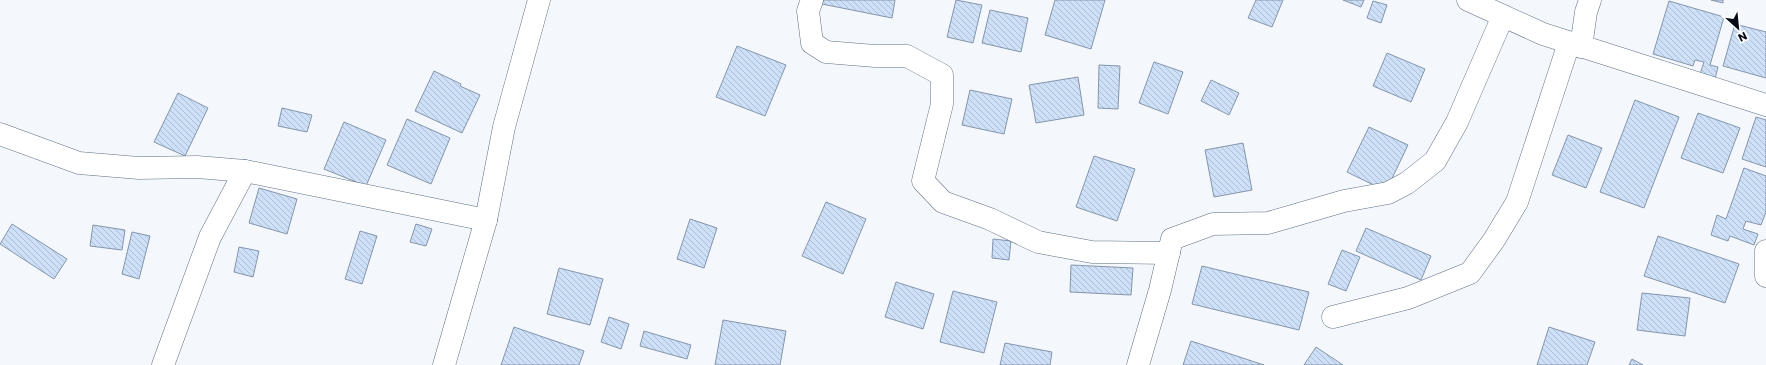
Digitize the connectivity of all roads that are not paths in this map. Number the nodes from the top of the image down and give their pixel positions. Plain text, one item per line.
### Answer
1 (539, 0) edge
2 (812, 0) edge
3 (1468, 0) edge
4 (1590, 0) edge
5 (1503, 16) junction
6 (1575, 45) junction
7 (1766, 105) edge
8 (0, 135) edge
9 (245, 171) junction
10 (486, 220) junction
11 (1766, 251) edge
12 (1169, 253) junction
13 (1766, 276) edge
14 (1333, 317) dead end
15 (163, 365) edge
16 (444, 365) edge
17 (1138, 365) edge

1 - 10 street
2 - 12 street
3 - 5 street
4 - 6 street
5 - 6 street
5 - 12 street
6 - 7 street
6 - 14 street
8 - 9 street
9 - 10 street
9 - 15 street
10 - 16 street
11 - 13 street
12 - 17 street

